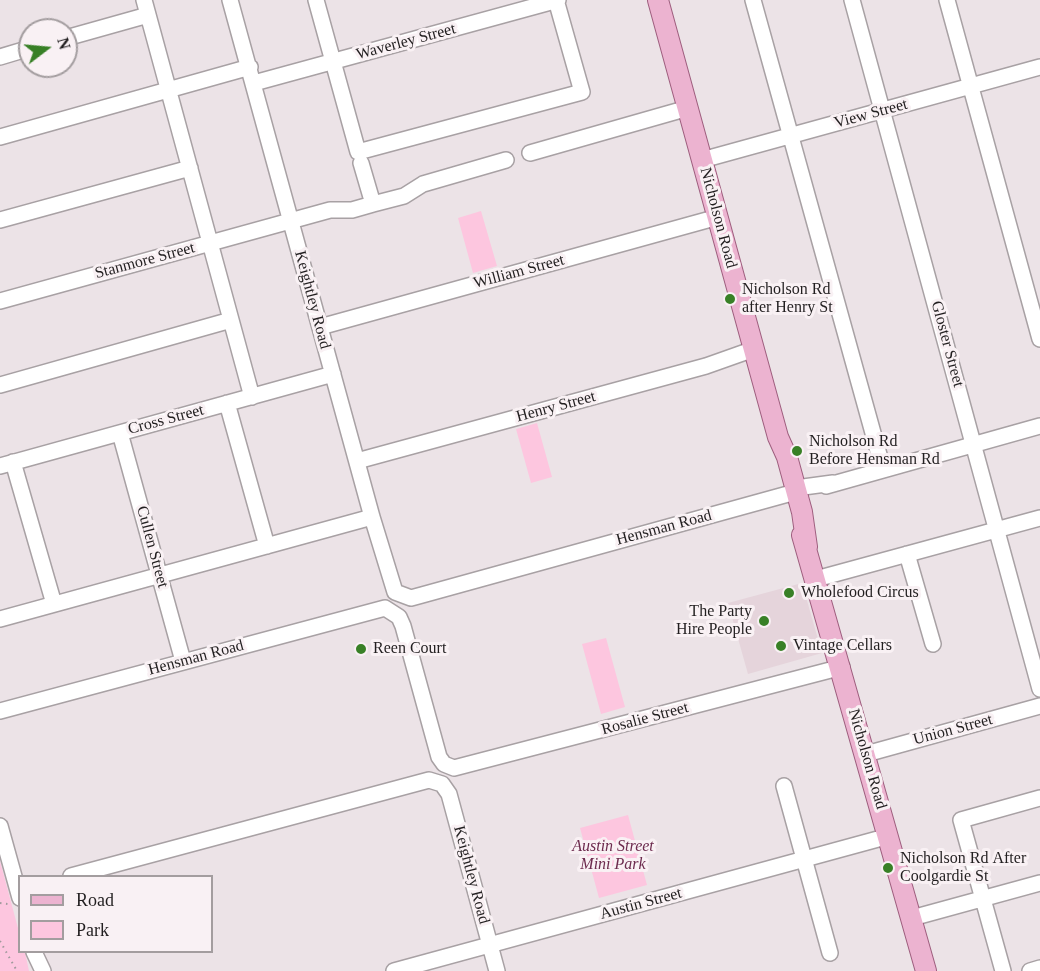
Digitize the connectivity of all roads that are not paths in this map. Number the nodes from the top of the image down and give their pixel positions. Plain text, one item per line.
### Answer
1 (144, 0) edge
2 (230, 0) edge
3 (316, 0) edge
4 (557, 0) edge
5 (658, 0) edge
6 (753, 0) edge
7 (852, 0) edge
8 (947, 0) edge
9 (508, 7) edge
10 (148, 15) junction
11 (78, 35) edge
12 (18, 52) edge
13 (0, 57) edge
14 (333, 62) junction
15 (1040, 67) edge
16 (250, 68) junction
17 (254, 83) junction
18 (971, 86) junction
19 (168, 90) junction
20 (688, 108) junction
21 (882, 111) junction
22 (790, 136) junction
23 (0, 137) edge
24 (530, 153) dead end
25 (506, 160) dead end
26 (702, 160) junction
27 (361, 162) dead end
28 (190, 168) junction
29 (373, 204) junction
30 (718, 217) junction
31 (0, 220) edge
32 (291, 221) junction
33 (210, 244) junction
34 (0, 301) edge
35 (231, 320) junction
36 (320, 327) junction
37 (1040, 339) edge
38 (754, 350) junction
39 (333, 374) junction
40 (0, 385) edge
41 (252, 397) junction
42 (227, 403) junction
43 (1040, 426) edge
44 (120, 433) junction
45 (974, 444) junction
46 (357, 461) junction
47 (7, 464) edge
48 (883, 469) junction
49 (794, 493) junction
50 (372, 517) junction
51 (1040, 518) edge
52 (998, 529) junction
53 (267, 546) junction
54 (907, 554) junction
55 (159, 575) junction
56 (816, 579) junction
57 (401, 596) joint
58 (54, 604) junction
59 (0, 619) edge
60 (933, 644) dead end
61 (183, 662) junction
62 (842, 667) junction
63 (1040, 689) edge
64 (1040, 706) edge
65 (0, 711) edge
66 (866, 754) junction
67 (448, 766) joint
68 (784, 786) dead end
69 (1040, 798) edge
70 (0, 826) edge
71 (889, 836) junction
72 (804, 859) junction
73 (75, 875) edge
74 (1040, 882) edge
75 (18, 889) edge
76 (983, 898) junction
77 (912, 918) junction
78 (490, 945) junction
79 (830, 953) dead end
80 (1040, 968) edge
81 (394, 971) edge
82 (497, 971) edge
83 (926, 971) edge
84 (1003, 971) edge
85 (1030, 971) edge

1 - 10 street
2 - 16 street, Keightley Road
3 - 14 street
4 - 9 street, Waverley Street
4 - 14 street
5 - 20 main road, Nicholson Road
6 - 22 street
7 - 21 street, Gloster Street
8 - 18 street
9 - 14 street, Waverley Street
10 - 11 street
10 - 19 street
12 - 13 street
14 - 17 street, Waverley Street
15 - 18 street, View Street
16 - 17 street, Keightley Road
16 - 19 street
17 - 32 street, Keightley Road
18 - 21 street, View Street
18 - 37 street
19 - 23 street
19 - 28 street
20 - 24 street
20 - 26 main road, Nicholson Road
21 - 22 street, View Street
21 - 45 street, Gloster Street
22 - 26 street, View Street
22 - 48 street
25 - 29 street, Stanmore Street
26 - 30 main road, Nicholson Road
27 - 29 street
28 - 31 street
28 - 33 street
29 - 32 street, Stanmore Street
30 - 36 street, William Street
30 - 38 main road, Nicholson Road
32 - 33 street, Stanmore Street
32 - 36 street, Keightley Road
33 - 34 street, Stanmore Street
33 - 35 street
35 - 40 street
35 - 41 street
36 - 39 street, Keightley Road
38 - 46 street, Henry Street
38 - 49 main road, Nicholson Road
39 - 41 street, Cross Street
39 - 46 street, Keightley Road
41 - 42 street, Cross Street
42 - 44 street, Cross Street
42 - 53 street
43 - 45 street, Hensman Road
44 - 47 street, Cross Street
44 - 55 street, Cullen Street
45 - 48 street, Hensman Road
45 - 52 street, Gloster Street
46 - 50 street, Keightley Road
47 - 58 street
48 - 49 street, Hensman Road
49 - 56 main road, Nicholson Road
49 - 57 street, Hensman Road
50 - 53 street
50 - 57 street, Keightley Road
51 - 52 street
52 - 54 street
52 - 63 street, Gloster Street
53 - 55 street
54 - 56 street
54 - 60 street
55 - 58 street
55 - 61 street, Cullen Street
56 - 62 main road, Nicholson Road
58 - 59 street
61 - 65 street, Hensman Road
61 - 67 street, Hensman Road
62 - 66 main road, Nicholson Road
62 - 67 street, Rosalie Street
64 - 66 street, Union Street
66 - 71 main road, Nicholson Road
68 - 72 street
69 - 76 street
70 - 75 street
71 - 72 street, Austin Street
71 - 77 main road, Nicholson Road
72 - 78 street, Austin Street
72 - 79 street
73 - 78 street, Keightley Road
74 - 76 street
76 - 77 street
76 - 84 street
77 - 83 main road, Nicholson Road
78 - 81 street, Austin Street
78 - 82 street, Keightley Road
80 - 85 street

